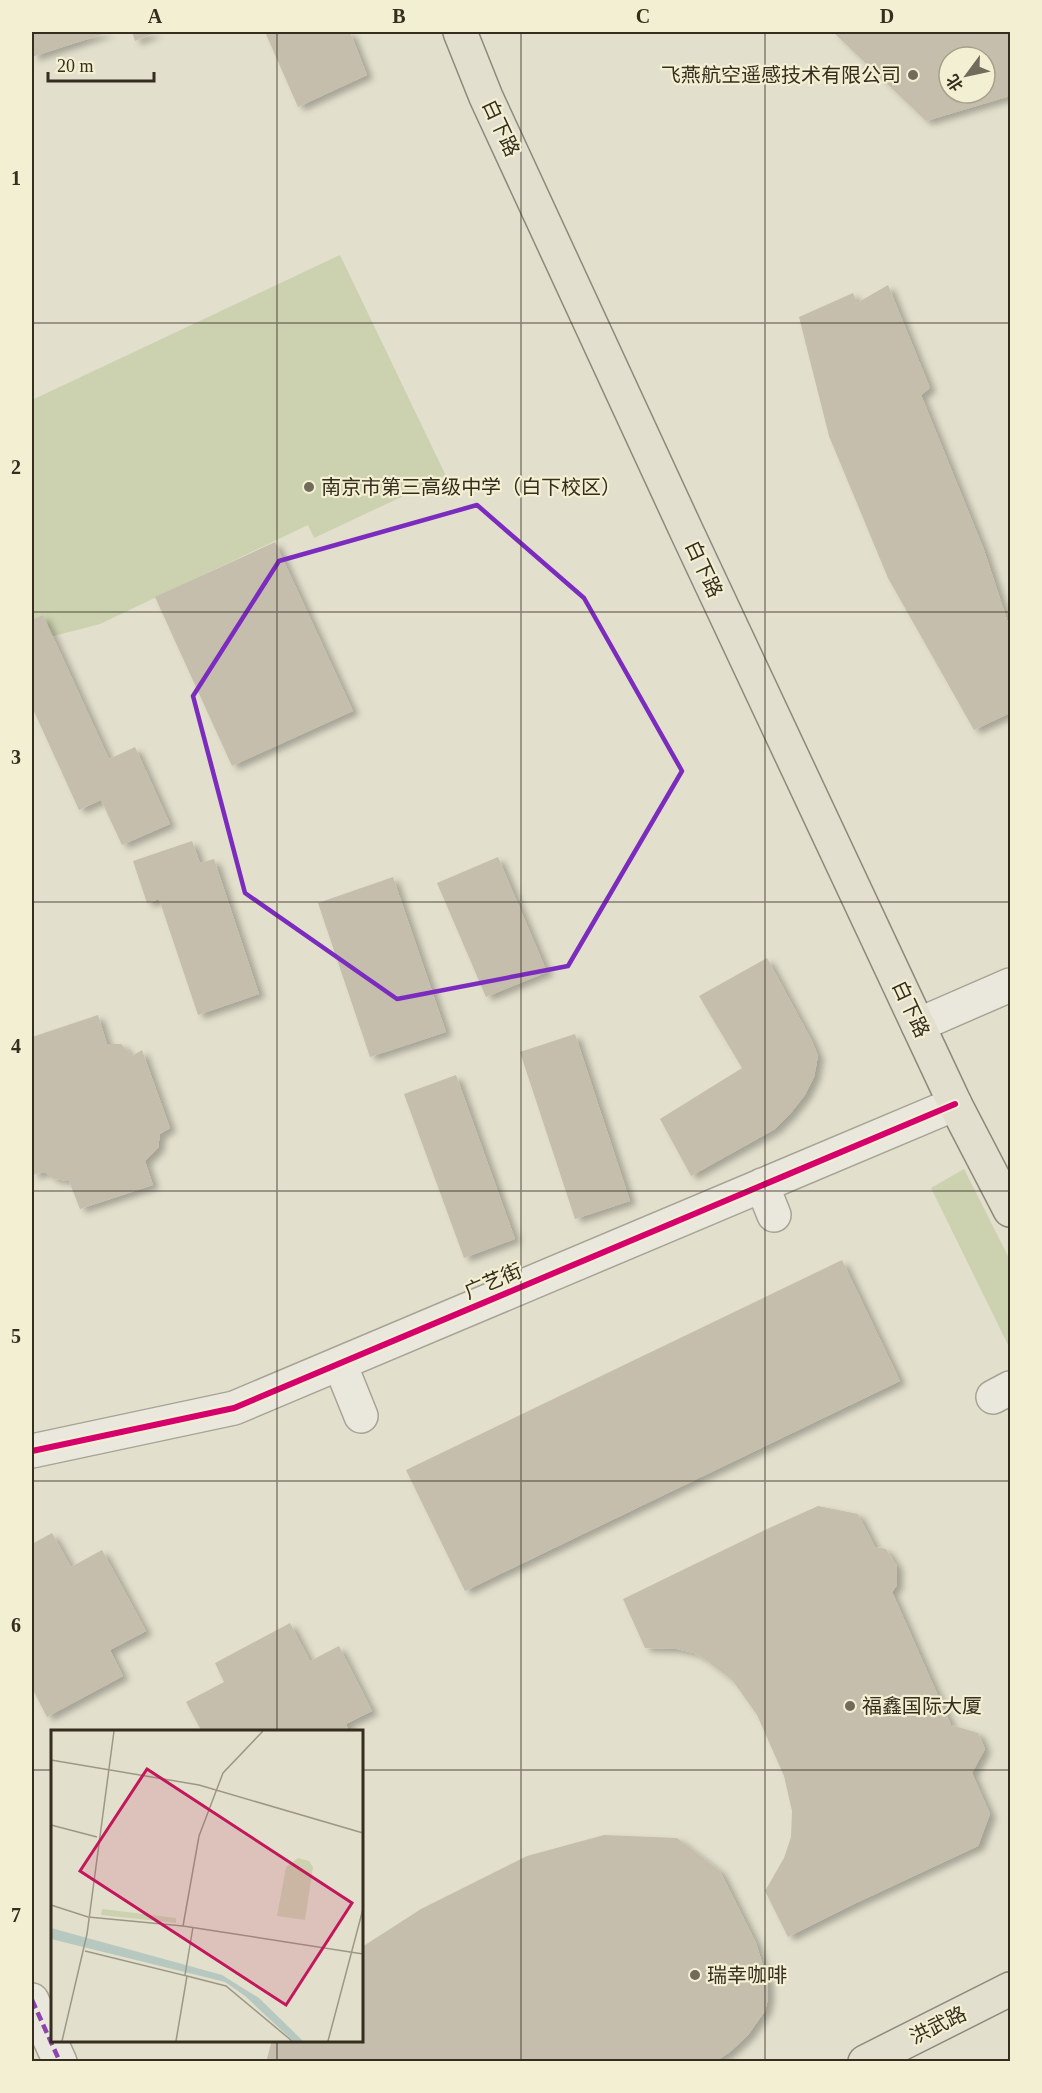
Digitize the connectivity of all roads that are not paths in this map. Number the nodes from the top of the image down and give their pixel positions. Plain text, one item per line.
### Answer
1 (460, 32) edge
2 (1011, 985) edge
3 (918, 1024) junction
4 (955, 1104) junction
5 (762, 1185) junction
6 (1011, 1210) edge
7 (774, 1215) dead end
8 (340, 1364) junction
9 (362, 1416) dead end
10 (32, 1451) edge
11 (1011, 1989) edge
12 (32, 2000) edge
13 (51, 2041) edge
14 (51, 2042) edge
15 (60, 2061) edge
16 (865, 2061) edge

1 - 3 main road, 白下路
2 - 3 street
3 - 4 main road, 白下路
4 - 5 street, 广艺街
4 - 6 main road, 白下路
5 - 7 street
5 - 8 street, 广艺街
8 - 9 street
8 - 10 street, 广艺街
11 - 16 main road, 洪武路
12 - 13 street
14 - 15 street

